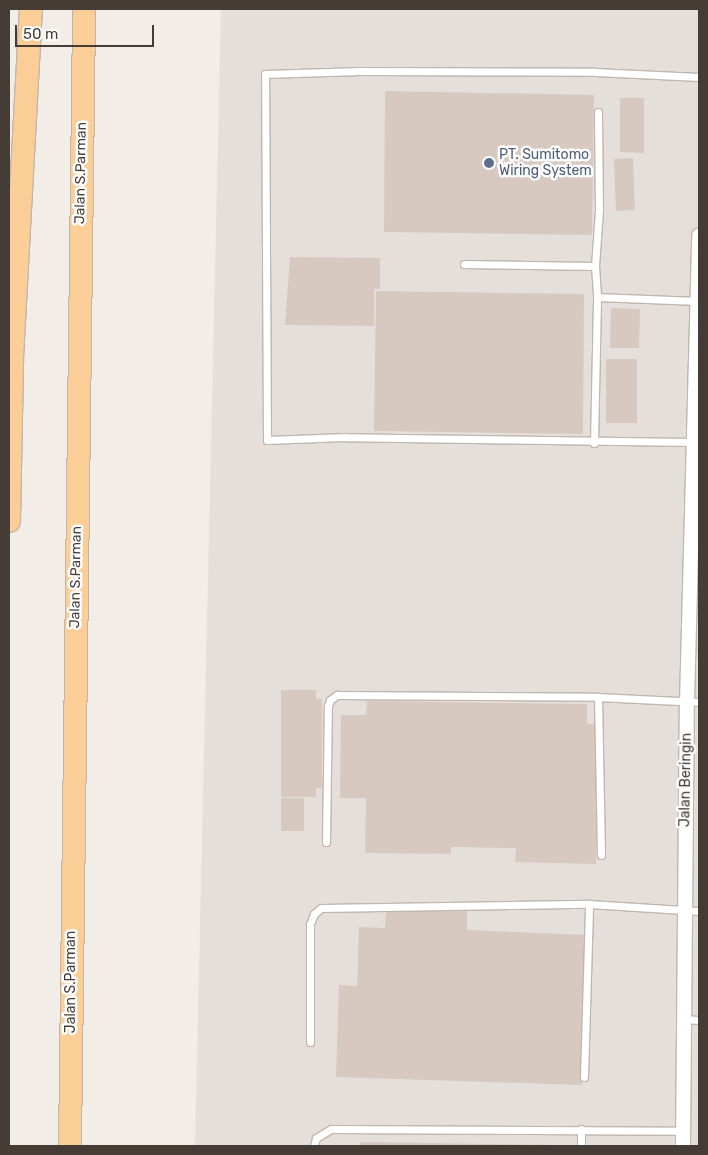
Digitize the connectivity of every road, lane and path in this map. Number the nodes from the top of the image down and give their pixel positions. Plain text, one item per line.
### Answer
1 (84, 9) edge
2 (27, 10) edge
3 (699, 77) edge
4 (598, 112) dead end
5 (699, 234) edge
6 (464, 264) dead end
7 (595, 266) junction
8 (699, 278) edge
9 (597, 297) junction
10 (698, 301) edge
11 (692, 442) junction
12 (594, 443) junction
13 (695, 489) edge
14 (9, 521) edge
15 (598, 697) junction
16 (693, 702) edge
17 (326, 842) dead end
18 (601, 855) dead end
19 (589, 904) junction
20 (684, 911) junction
21 (699, 911) edge
22 (683, 1019) junction
23 (699, 1020) edge
24 (310, 1042) dead end
25 (584, 1077) dead end
26 (581, 1129) junction
27 (683, 1131) junction
28 (70, 1146) edge
29 (314, 1146) edge
30 (581, 1146) edge
31 (682, 1146) edge

1 - 28 main road, Jalan S.Parman
2 - 14 main road
3 - 12 lane
4 - 7 lane
5 - 8 street, Jalan Beringin
6 - 7 lane
7 - 9 lane
8 - 10 street, Jalan Beringin
9 - 10 lane
9 - 12 lane
10 - 11 street, Jalan Beringin
11 - 12 lane
11 - 13 street, Jalan Beringin
13 - 16 street, Jalan Beringin
15 - 16 lane
15 - 17 lane
15 - 18 lane
16 - 20 street, Jalan Beringin
19 - 20 lane
19 - 24 lane
19 - 25 lane
20 - 21 lane
20 - 22 street, Jalan Beringin
22 - 23 lane
22 - 27 street, Jalan Beringin
26 - 27 lane
26 - 29 lane
26 - 30 lane
27 - 31 street, Jalan Beringin

